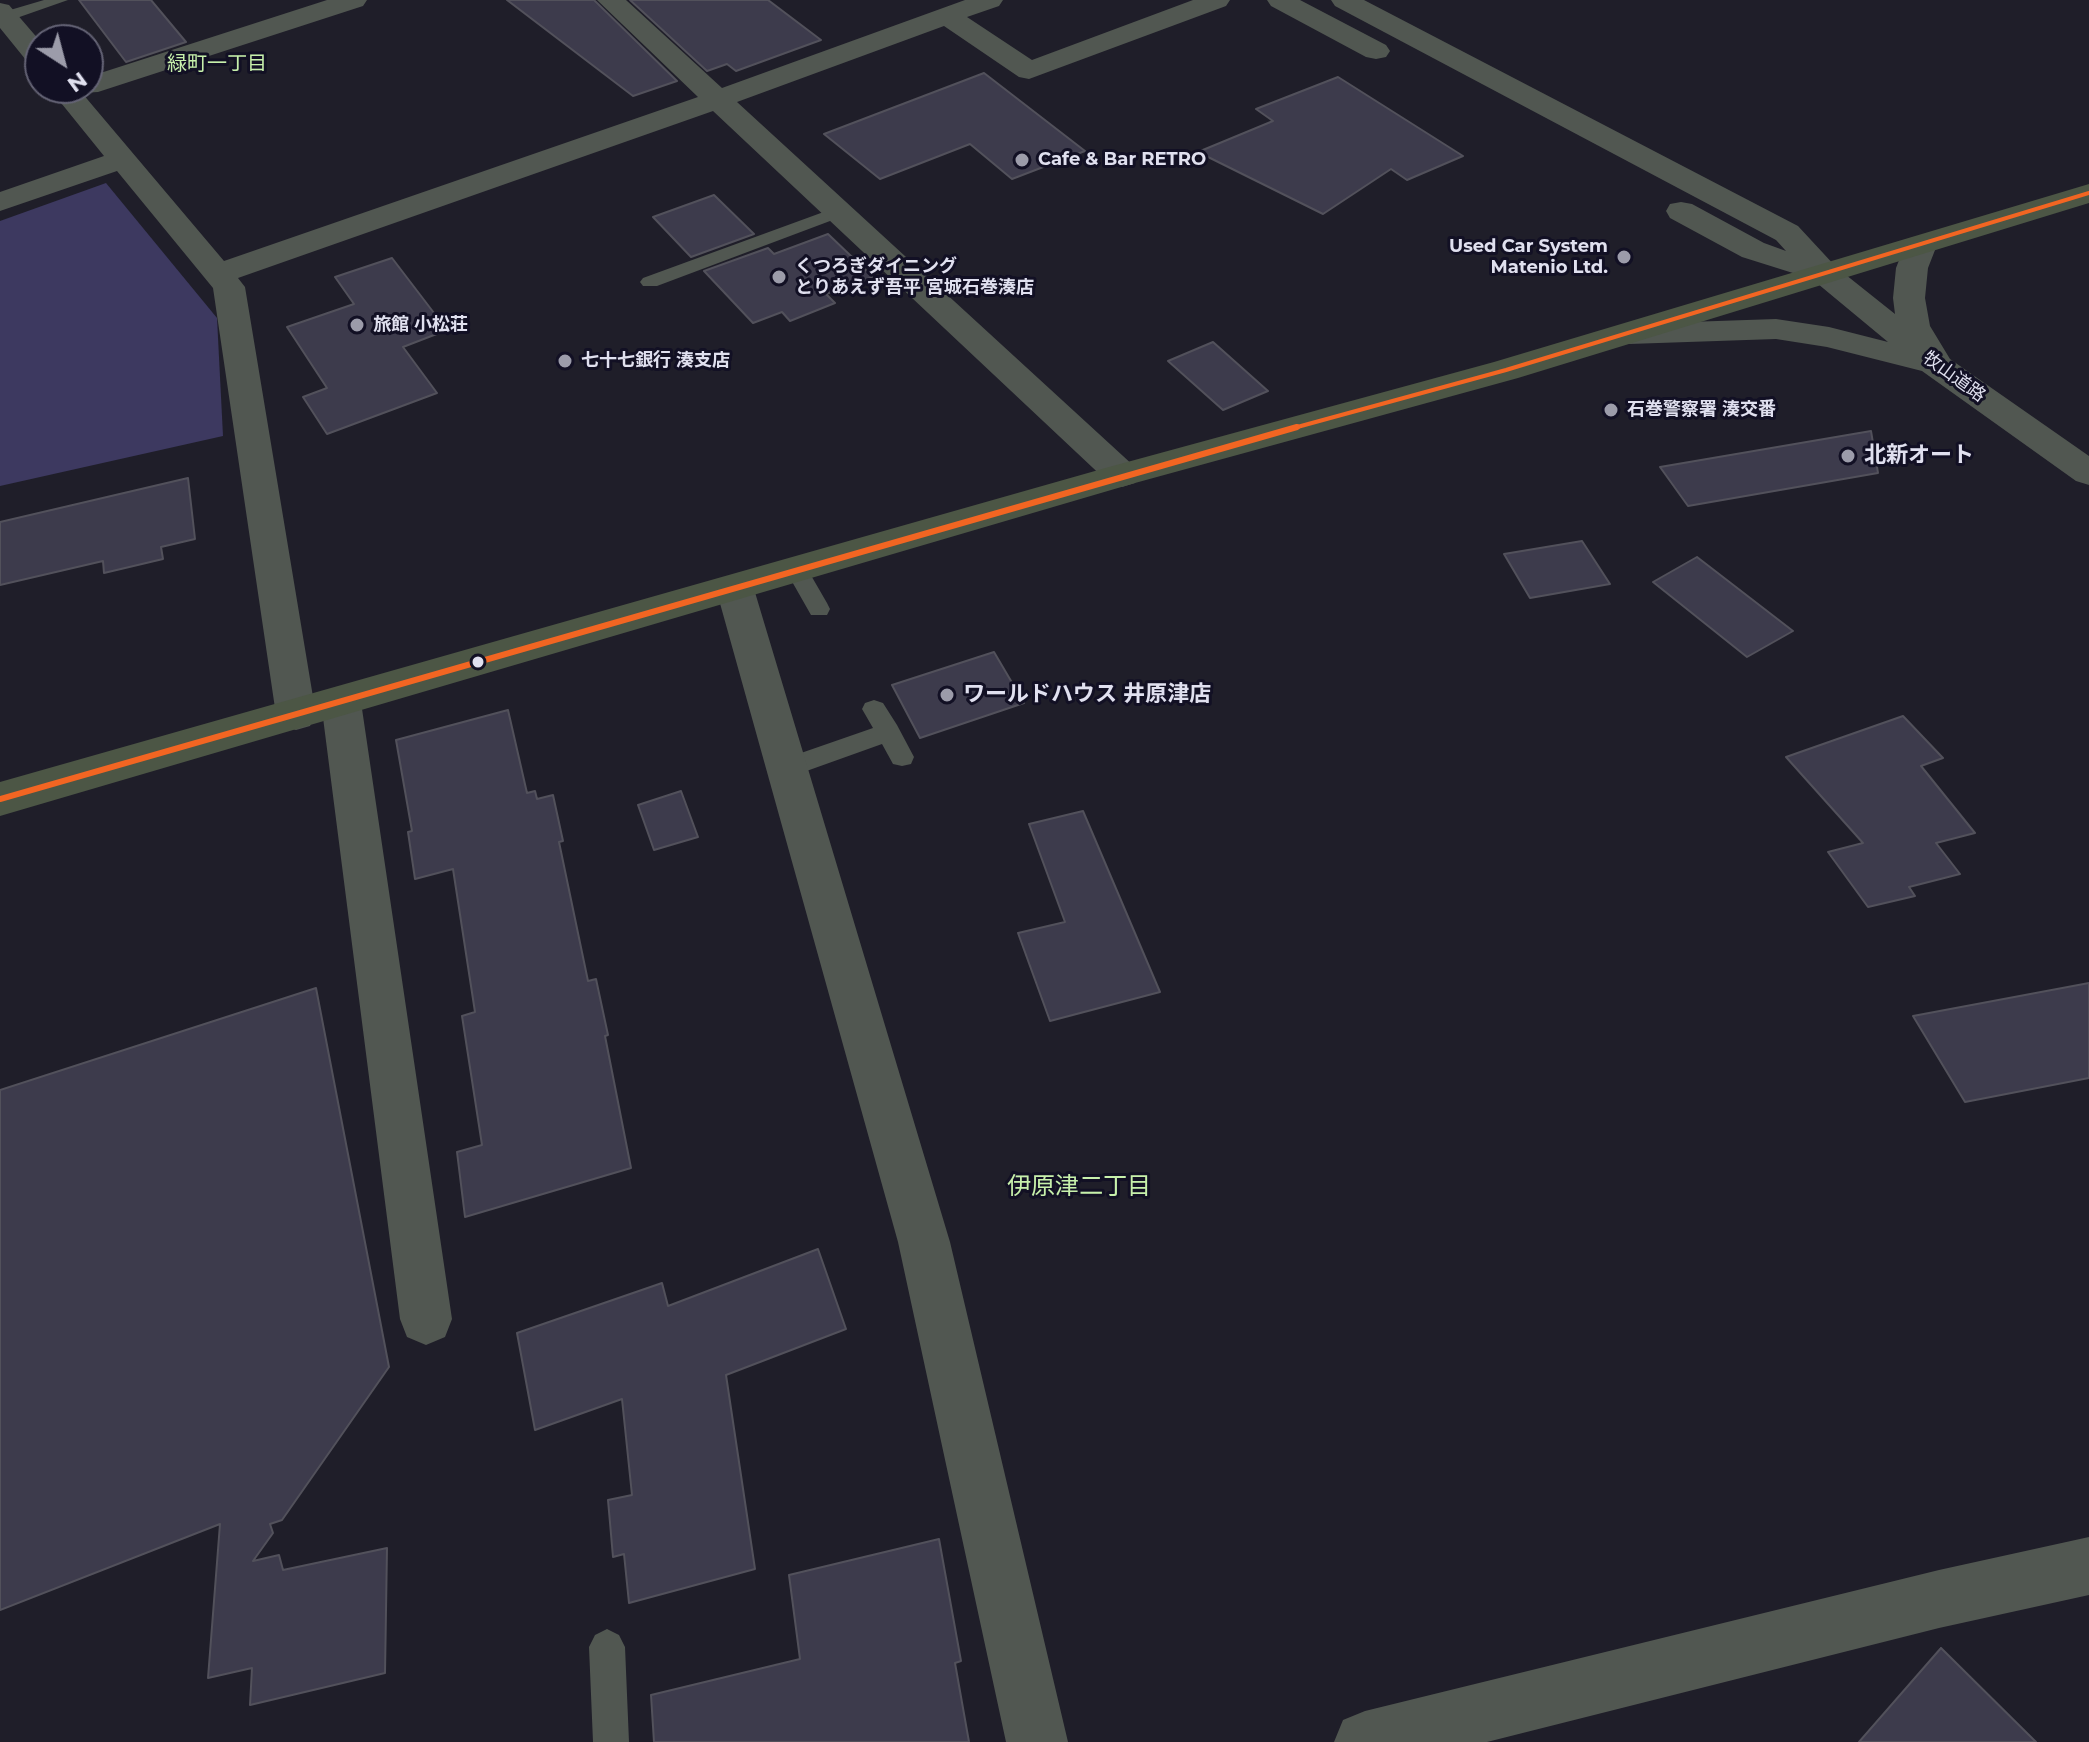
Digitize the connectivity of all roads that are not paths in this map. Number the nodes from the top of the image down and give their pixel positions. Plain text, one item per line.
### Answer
1 (60, 0) edge
2 (354, 0) edge
3 (990, 0) edge
4 (1217, 0) edge
5 (1280, 0) edge
6 (1344, 0) edge
7 (628, 6) edge
8 (2, 15) edge
9 (947, 16) junction
10 (24, 40) edge
11 (1406, 67) dead end
12 (104, 79) edge
13 (719, 99) junction
14 (85, 104) edge
15 (121, 160) junction
16 (2089, 193) edge
17 (1660, 200) dead end
18 (0, 202) edge
19 (840, 211) junction
20 (1921, 245) junction
21 (218, 274) junction
22 (1825, 274) junction
23 (650, 282) dead end
24 (1629, 334) junction
25 (1940, 368) junction
26 (2089, 473) edge
27 (1122, 475) junction
28 (797, 571) junction
29 (735, 589) junction
30 (819, 609) dead end
31 (341, 702) junction
32 (874, 709) dead end
33 (296, 715) junction
34 (888, 732) junction
35 (902, 757) dead end
36 (787, 768) junction
37 (0, 799) edge
38 (426, 1319) dead end
39 (2089, 1566) edge
40 (607, 1647) dead end
41 (611, 1742) edge
42 (1037, 1742) edge
43 (1365, 1742) edge

1 - 8 lane
2 - 12 street
3 - 9 street
4 - 9 street
5 - 11 street
6 - 22 street
7 - 13 street
8 - 10 street
9 - 13 street
13 - 19 street
13 - 21 street
14 - 15 street
15 - 18 street
15 - 21 street
16 - 20 highway
17 - 22 street
19 - 23 lane
19 - 27 street
20 - 22 highway
20 - 25 street
21 - 33 street
22 - 24 highway
22 - 25 street, 牧山道路
24 - 25 street
24 - 27 highway
25 - 26 street, 牧山道路
27 - 28 highway
28 - 29 highway
28 - 30 lane
29 - 31 highway
29 - 36 street
31 - 33 highway
31 - 38 street
32 - 34 lane
33 - 37 highway
34 - 35 lane
34 - 36 lane
36 - 42 street
39 - 43 street
40 - 41 lane

